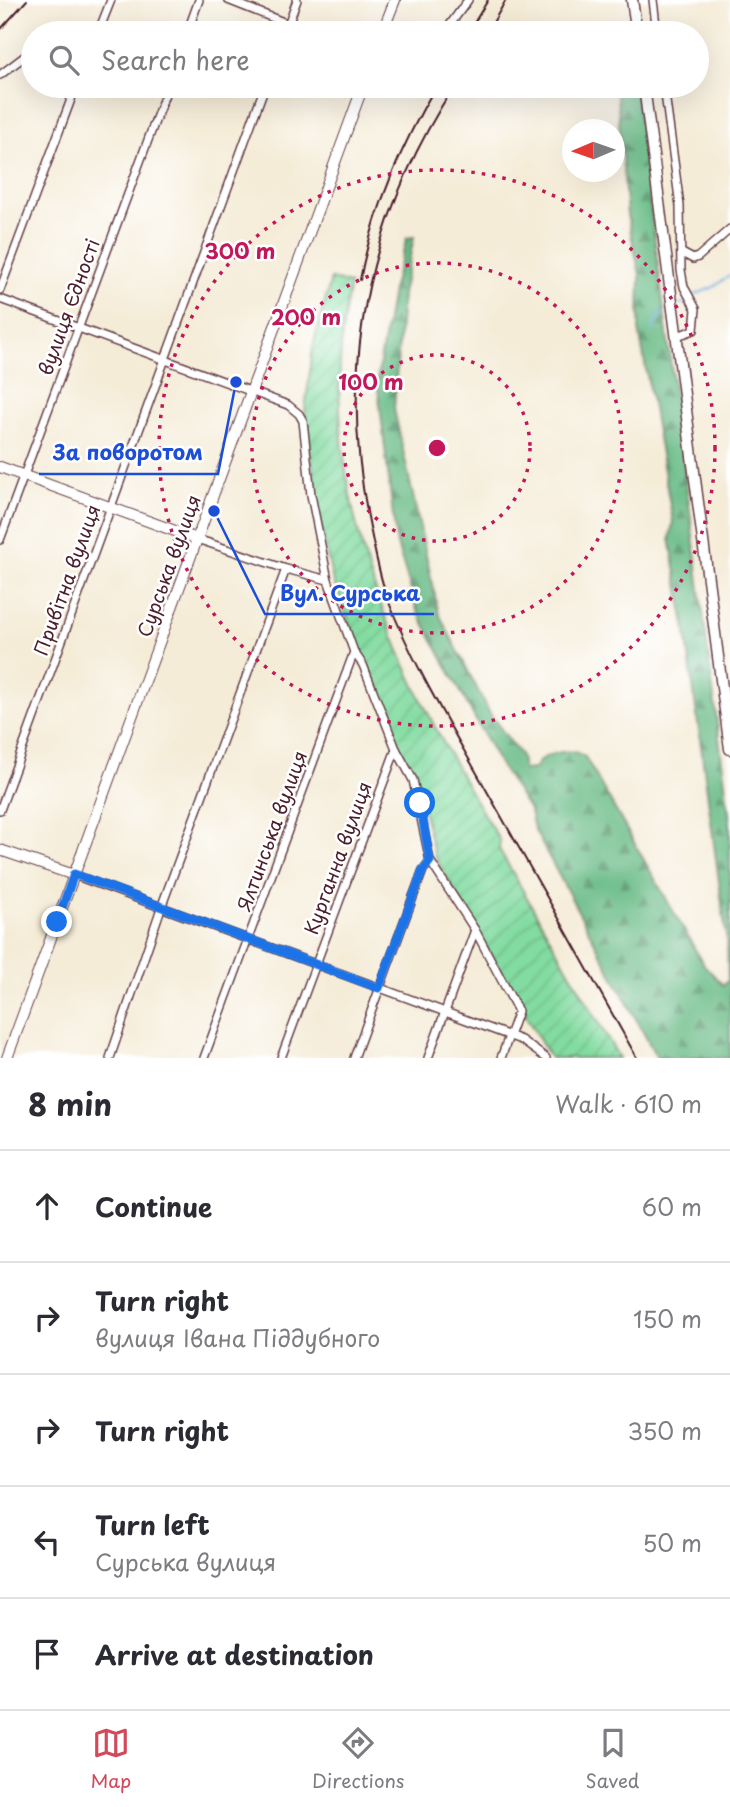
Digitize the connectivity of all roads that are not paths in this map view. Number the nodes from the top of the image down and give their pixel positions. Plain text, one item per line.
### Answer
1 (111, 0) edge
2 (199, 0) edge
3 (228, 0) edge
4 (297, 0) edge
5 (395, 0) edge
6 (468, 0) edge
7 (632, 0) edge
8 (653, 0) edge
9 (103, 21) edge
10 (191, 21) edge
11 (270, 21) edge
12 (289, 21) edge
13 (387, 21) edge
14 (452, 21) edge
15 (635, 21) edge
16 (656, 21) edge
17 (21, 59) edge
18 (0, 75) edge
19 (72, 98) edge
20 (163, 98) edge
21 (260, 98) edge
22 (359, 98) edge
23 (646, 98) edge
24 (666, 98) edge
25 (730, 229) edge
26 (682, 253) junction
27 (0, 290) edge
28 (0, 299) edge
29 (79, 326) junction
30 (677, 336) junction
31 (163, 358) junction
32 (250, 392) junction
33 (0, 467) edge
34 (24, 474) junction
35 (111, 508) junction
36 (197, 539) junction
37 (0, 540) edge
38 (286, 569) junction
39 (328, 580) junction
40 (354, 652) junction
41 (396, 749) junction
42 (730, 749) edge
43 (0, 810) edge
44 (0, 850) edge
45 (430, 861) junction
46 (74, 874) junction
47 (161, 908) junction
48 (475, 930) junction
49 (247, 941) junction
50 (316, 965) junction
51 (379, 988) junction
52 (444, 1013) junction
53 (509, 1036) junction
54 (546, 1057) edge
55 (7, 1058) edge
56 (110, 1058) edge
57 (204, 1058) edge
58 (281, 1058) edge
59 (354, 1058) edge
60 (428, 1058) edge
61 (501, 1058) edge

1 - 9 street
2 - 10 street
3 - 11 street
4 - 12 street
5 - 13 street
6 - 14 street
7 - 15 main road
8 - 16 street
17 - 18 street
19 - 27 street
20 - 29 street, вулиця Єдності
21 - 31 street, Привітна вулиця
22 - 32 street, Сурська вулиця
23 - 30 main road
24 - 26 street
25 - 26 street
26 - 30 street
28 - 29 street
29 - 31 street
29 - 34 street, вулиця Єдності
30 - 42 main road
31 - 32 street
31 - 35 street, Привітна вулиця
32 - 36 street, Сурська вулиця
32 - 39 street
33 - 34 street
34 - 35 street
34 - 37 street, вулиця Єдності
35 - 36 street
35 - 43 street, Привітна вулиця
36 - 38 street
36 - 46 street, Сурська вулиця
38 - 39 street
38 - 47 street
39 - 40 street
40 - 41 street
40 - 49 street, Ялтинська вулиця
41 - 45 street
41 - 50 street, Курганна вулиця
44 - 46 street
45 - 48 street
45 - 51 street
46 - 47 street
46 - 55 street, Сурська вулиця
47 - 49 street
47 - 56 street
48 - 52 street
48 - 53 street
49 - 50 street
49 - 57 street, Ялтинська вулиця
50 - 51 street
50 - 58 street, Курганна вулиця
51 - 52 street
51 - 59 street
52 - 53 street
52 - 60 street
53 - 54 street
53 - 61 street

